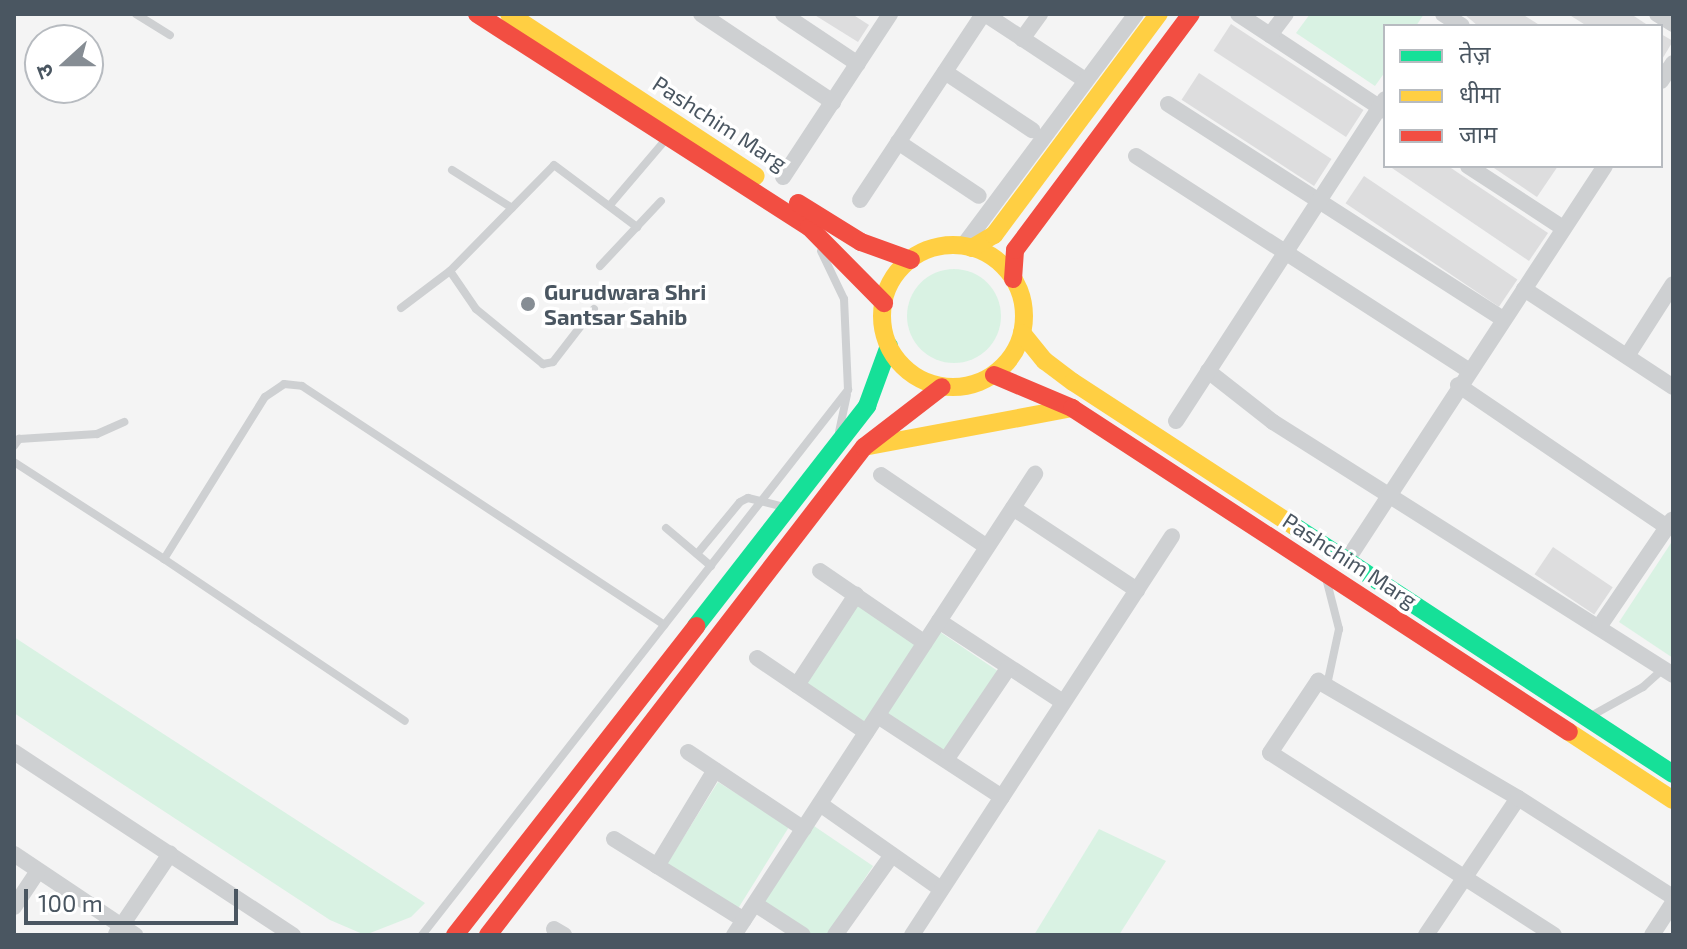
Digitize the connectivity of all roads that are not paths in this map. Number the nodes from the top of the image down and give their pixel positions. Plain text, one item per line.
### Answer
1 (136, 14) edge
2 (159, 14) edge
3 (477, 14) edge
4 (509, 14) edge
5 (701, 14) edge
6 (783, 14) edge
7 (890, 14) edge
8 (984, 14) edge
9 (1040, 14) edge
10 (1136, 14) edge
11 (1159, 14) edge
12 (1191, 14) edge
13 (1238, 14) edge
14 (1286, 14) edge
15 (1657, 14) edge
16 (721, 20) edge
17 (151, 24) junction
18 (1673, 24) edge
19 (170, 35) dead end
20 (1270, 35) junction
21 (1022, 39) junction
22 (858, 64) junction
23 (945, 72) junction
24 (1079, 76) dead end
25 (833, 102) junction
26 (1168, 104) dead end
27 (1383, 106) edge
28 (1032, 130) dead end
29 (668, 137) junction
30 (898, 142) junction
31 (1136, 156) dead end
32 (1471, 168) edge
33 (1604, 168) edge
34 (452, 170) dead end
35 (783, 177) dead end
36 (979, 196) dead end
37 (860, 200) dead end
38 (661, 201) dead end
39 (1319, 201) junction
40 (610, 205) junction
41 (512, 208) junction
42 (637, 227) junction
43 (809, 227) junction
44 (1563, 228) junction
45 (967, 247) junction
46 (1285, 253) junction
47 (911, 260) junction
48 (600, 266) dead end
49 (450, 271) junction
50 (1013, 279) junction
51 (1673, 284) edge
52 (1524, 289) junction
53 (884, 303) junction
54 (401, 308) dead end
55 (594, 309) dead end
56 (1503, 319) junction
57 (1022, 333) junction
58 (889, 346) junction
59 (1627, 356) junction
60 (1208, 371) junction
61 (1469, 371) junction
62 (994, 375) junction
63 (1458, 385) junction
64 (942, 387) junction
65 (1673, 387) edge
66 (848, 390) junction
67 (1072, 408) junction
68 (1176, 421) dead end
69 (124, 422) dead end
70 (836, 445) junction
71 (14, 446) edge
72 (864, 447) junction
73 (14, 462) edge
74 (1035, 474) dead end
75 (881, 475) dead end
76 (1390, 491) junction
77 (760, 502) junction
78 (787, 508) junction
79 (1013, 508) junction
80 (1670, 523) edge
81 (666, 528) dead end
82 (1172, 536) dead end
83 (987, 547) junction
84 (1353, 551) dead end
85 (697, 554) junction
86 (164, 559) junction
87 (711, 566) junction
88 (820, 571) dead end
89 (1325, 572) junction
90 (1137, 590) junction
91 (856, 595) junction
92 (939, 621) junction
93 (664, 625) junction
94 (1599, 627) junction
95 (925, 643) junction
96 (757, 658) dead end
97 (1009, 667) junction
98 (1668, 672) edge
99 (797, 685) junction
100 (1327, 686) junction
101 (1063, 702) junction
102 (878, 716) junction
103 (1587, 718) junction
104 (405, 721) dead end
105 (866, 732) junction
106 (14, 752) edge
107 (688, 752) dead end
108 (946, 760) junction
109 (715, 770) junction
110 (1673, 774) edge
111 (1002, 797) junction
112 (1518, 798) junction
113 (1673, 800) edge
114 (820, 804) junction
115 (804, 829) junction
116 (614, 839) dead end
117 (14, 854) edge
118 (170, 854) junction
119 (892, 855) junction
120 (657, 866) junction
121 (38, 871) junction
122 (1465, 874) junction
123 (941, 889) junction
124 (1673, 900) edge
125 (755, 904) junction
126 (14, 907) edge
127 (744, 920) junction
128 (124, 932) edge
129 (293, 935) edge
130 (422, 935) edge
131 (455, 935) edge
132 (488, 935) edge
133 (734, 935) edge
134 (803, 935) edge
135 (835, 935) edge
136 (912, 935) edge
137 (1426, 935) edge
138 (1554, 935) edge
139 (1652, 935) edge

1 - 17 lane
2 - 17 lane
3 - 29 main road, Pashchim Marg
4 - 47 main road, Pashchim Marg
5 - 16 street
6 - 22 street
7 - 22 street
8 - 21 street
8 - 23 street
9 - 21 street
10 - 45 street
11 - 45 main road
12 - 50 main road
13 - 20 street
14 - 20 street
15 - 18 street
16 - 25 street
17 - 19 lane
20 - 27 street
21 - 24 street
22 - 25 street
23 - 28 street
23 - 30 street
25 - 35 street
26 - 39 street
27 - 39 street
29 - 40 lane
29 - 43 main road, Pashchim Marg
30 - 36 street
30 - 37 street
31 - 46 street
32 - 44 street
33 - 44 street
34 - 41 lane
38 - 42 lane
39 - 46 street
39 - 56 street
40 - 41 lane
40 - 42 lane
41 - 49 lane
42 - 48 lane
43 - 53 main road, Pashchim Marg
43 - 66 lane
44 - 52 street
45 - 47 main road
45 - 50 main road
46 - 60 street
46 - 61 street
47 - 53 main road
49 - 54 lane
49 - 55 lane
50 - 57 main road
51 - 59 street
52 - 56 street
52 - 59 street
53 - 58 main road
56 - 61 street
57 - 62 main road
57 - 103 main road, Pashchim Marg
58 - 64 main road
58 - 70 main road
59 - 65 street
60 - 68 street
60 - 76 street
61 - 63 street
62 - 64 main road
62 - 67 main road, Pashchim Marg
63 - 76 street
63 - 80 street
64 - 72 main road
66 - 70 lane
66 - 77 lane
67 - 72 main road
67 - 89 main road, Pashchim Marg
69 - 71 lane
70 - 78 main road
72 - 132 main road
73 - 86 lane
74 - 79 street
75 - 83 street
76 - 84 street
76 - 94 street
77 - 78 lane
77 - 85 lane
77 - 87 lane
78 - 131 main road
79 - 83 street
79 - 90 street
80 - 94 street
81 - 85 lane
82 - 90 street
83 - 92 street
85 - 87 lane
86 - 93 lane
86 - 104 lane
87 - 93 lane
88 - 91 street
89 - 100 lane
89 - 113 main road, Pashchim Marg
90 - 101 street
91 - 95 street
91 - 99 street
92 - 95 street
92 - 97 street
93 - 130 lane
94 - 98 street
95 - 102 street
96 - 99 street
97 - 101 street
97 - 108 street
98 - 103 lane
99 - 105 street
100 - 112 street
100 - 122 street
101 - 111 street
102 - 105 street
102 - 108 street
103 - 110 main road, Pashchim Marg
105 - 114 street
106 - 118 street
107 - 109 street
108 - 111 street
109 - 115 street
109 - 120 street
111 - 123 street
112 - 122 street
112 - 124 street
114 - 115 street
114 - 119 street
115 - 125 street
116 - 120 street
117 - 121 street
118 - 128 street
118 - 129 street
119 - 123 street
119 - 135 street
120 - 127 street
121 - 126 street
121 - 128 street
122 - 137 street
122 - 138 street
123 - 136 street
124 - 139 street
125 - 127 street
125 - 134 street
127 - 133 street

